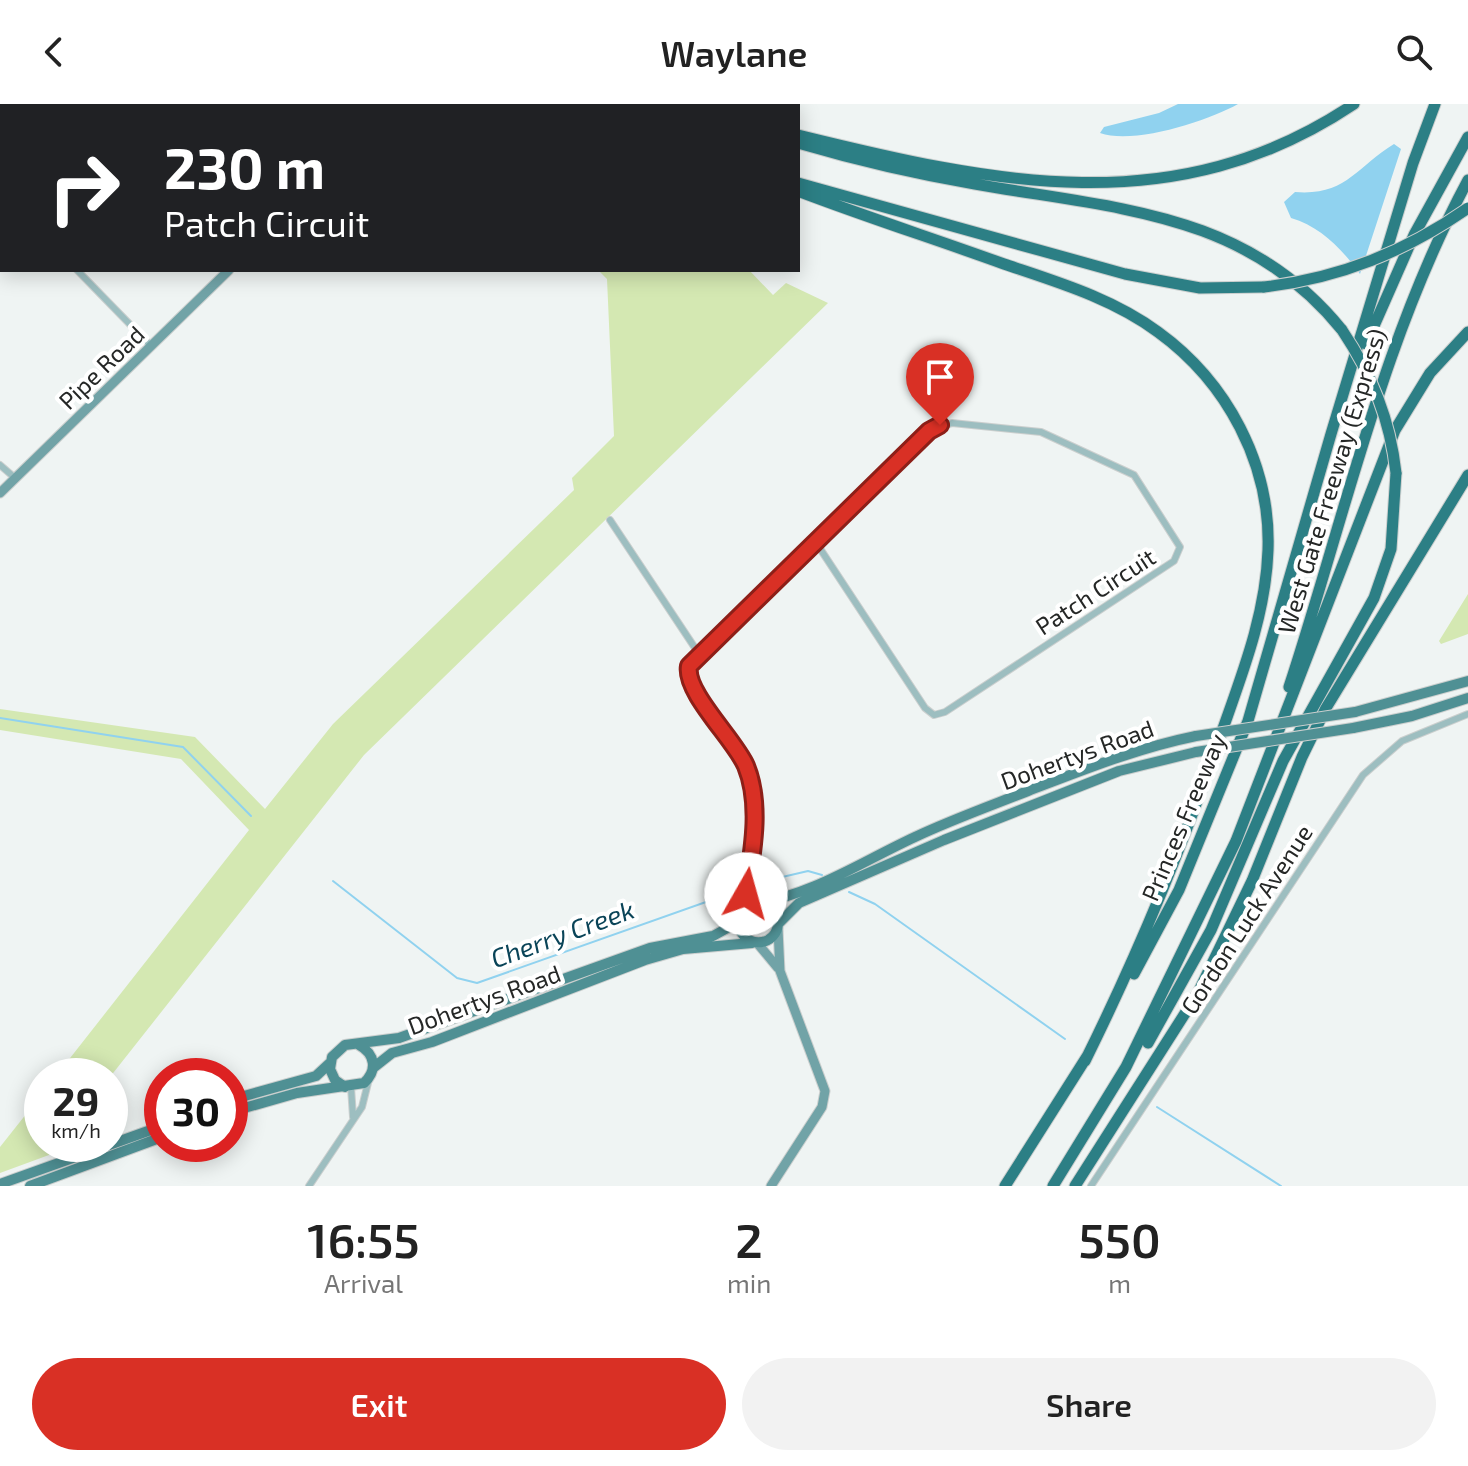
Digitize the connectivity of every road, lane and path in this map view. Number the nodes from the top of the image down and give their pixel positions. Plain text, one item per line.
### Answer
1 (1354, 104) edge
2 (1435, 104) edge
3 (800, 135) edge
4 (1468, 137) edge
5 (800, 143) edge
6 (1468, 180) edge
7 (800, 184) edge
8 (800, 192) edge
9 (1468, 208) edge
10 (79, 272) edge
11 (227, 272) edge
12 (1468, 332) edge
13 (151, 346) junction
14 (1331, 434) junction
15 (0, 465) edge
16 (1468, 475) edge
17 (15, 478) junction
18 (0, 493) edge
19 (610, 520) dead end
20 (815, 541) junction
21 (699, 654) junction
22 (1468, 681) edge
23 (1468, 698) edge
24 (1468, 714) edge
25 (1252, 802) junction
26 (750, 874) junction
27 (762, 903) junction
28 (741, 913) junction
29 (778, 926) junction
30 (755, 943) junction
31 (780, 971) junction
32 (357, 1044) junction
33 (1085, 1061) junction
34 (330, 1063) junction
35 (371, 1073) junction
36 (348, 1087) junction
37 (248, 1095) edge
38 (248, 1106) edge
39 (352, 1121) junction
40 (144, 1132) edge
41 (144, 1144) edge
42 (1064, 1170) junction
43 (0, 1184) edge
44 (30, 1186) edge
45 (309, 1186) edge
46 (771, 1186) edge
47 (1005, 1186) edge
48 (1053, 1186) edge
49 (1075, 1186) edge
50 (1091, 1186) edge

1 - 3 highway
2 - 14 highway
4 - 14 highway, West Gate Freeway (Express)
5 - 42 highway, bridge
6 - 25 highway, West Gate Freeway (Express)
7 - 9 highway, bridge
8 - 33 highway
10 - 13 street
11 - 13 street, Pipe Road
12 - 25 highway
13 - 17 street, Pipe Road
14 - 33 highway, Princes Freeway
15 - 17 street
16 - 49 highway
17 - 18 street, Pipe Road
19 - 21 street
20 - 20 street, Patch Circuit
20 - 21 street, Patch Circuit
21 - 26 street
22 - 27 main road, Dohertys Road, bridge
23 - 29 main road, Dohertys Road, bridge
24 - 50 street, Gordon Luck Avenue
25 - 42 highway
26 - 27 street
26 - 28 street
27 - 28 main road
27 - 29 main road
28 - 30 main road
28 - 32 main road, Dohertys Road
29 - 30 main road
29 - 31 street
30 - 31 street
30 - 35 main road, Dohertys Road
31 - 46 street
32 - 34 main road
32 - 35 main road
33 - 47 highway, Princes Freeway
34 - 36 main road
34 - 37 main road
35 - 36 main road
35 - 39 street
36 - 38 main road
36 - 39 street
39 - 45 street
40 - 43 main road
41 - 44 main road
42 - 48 highway

